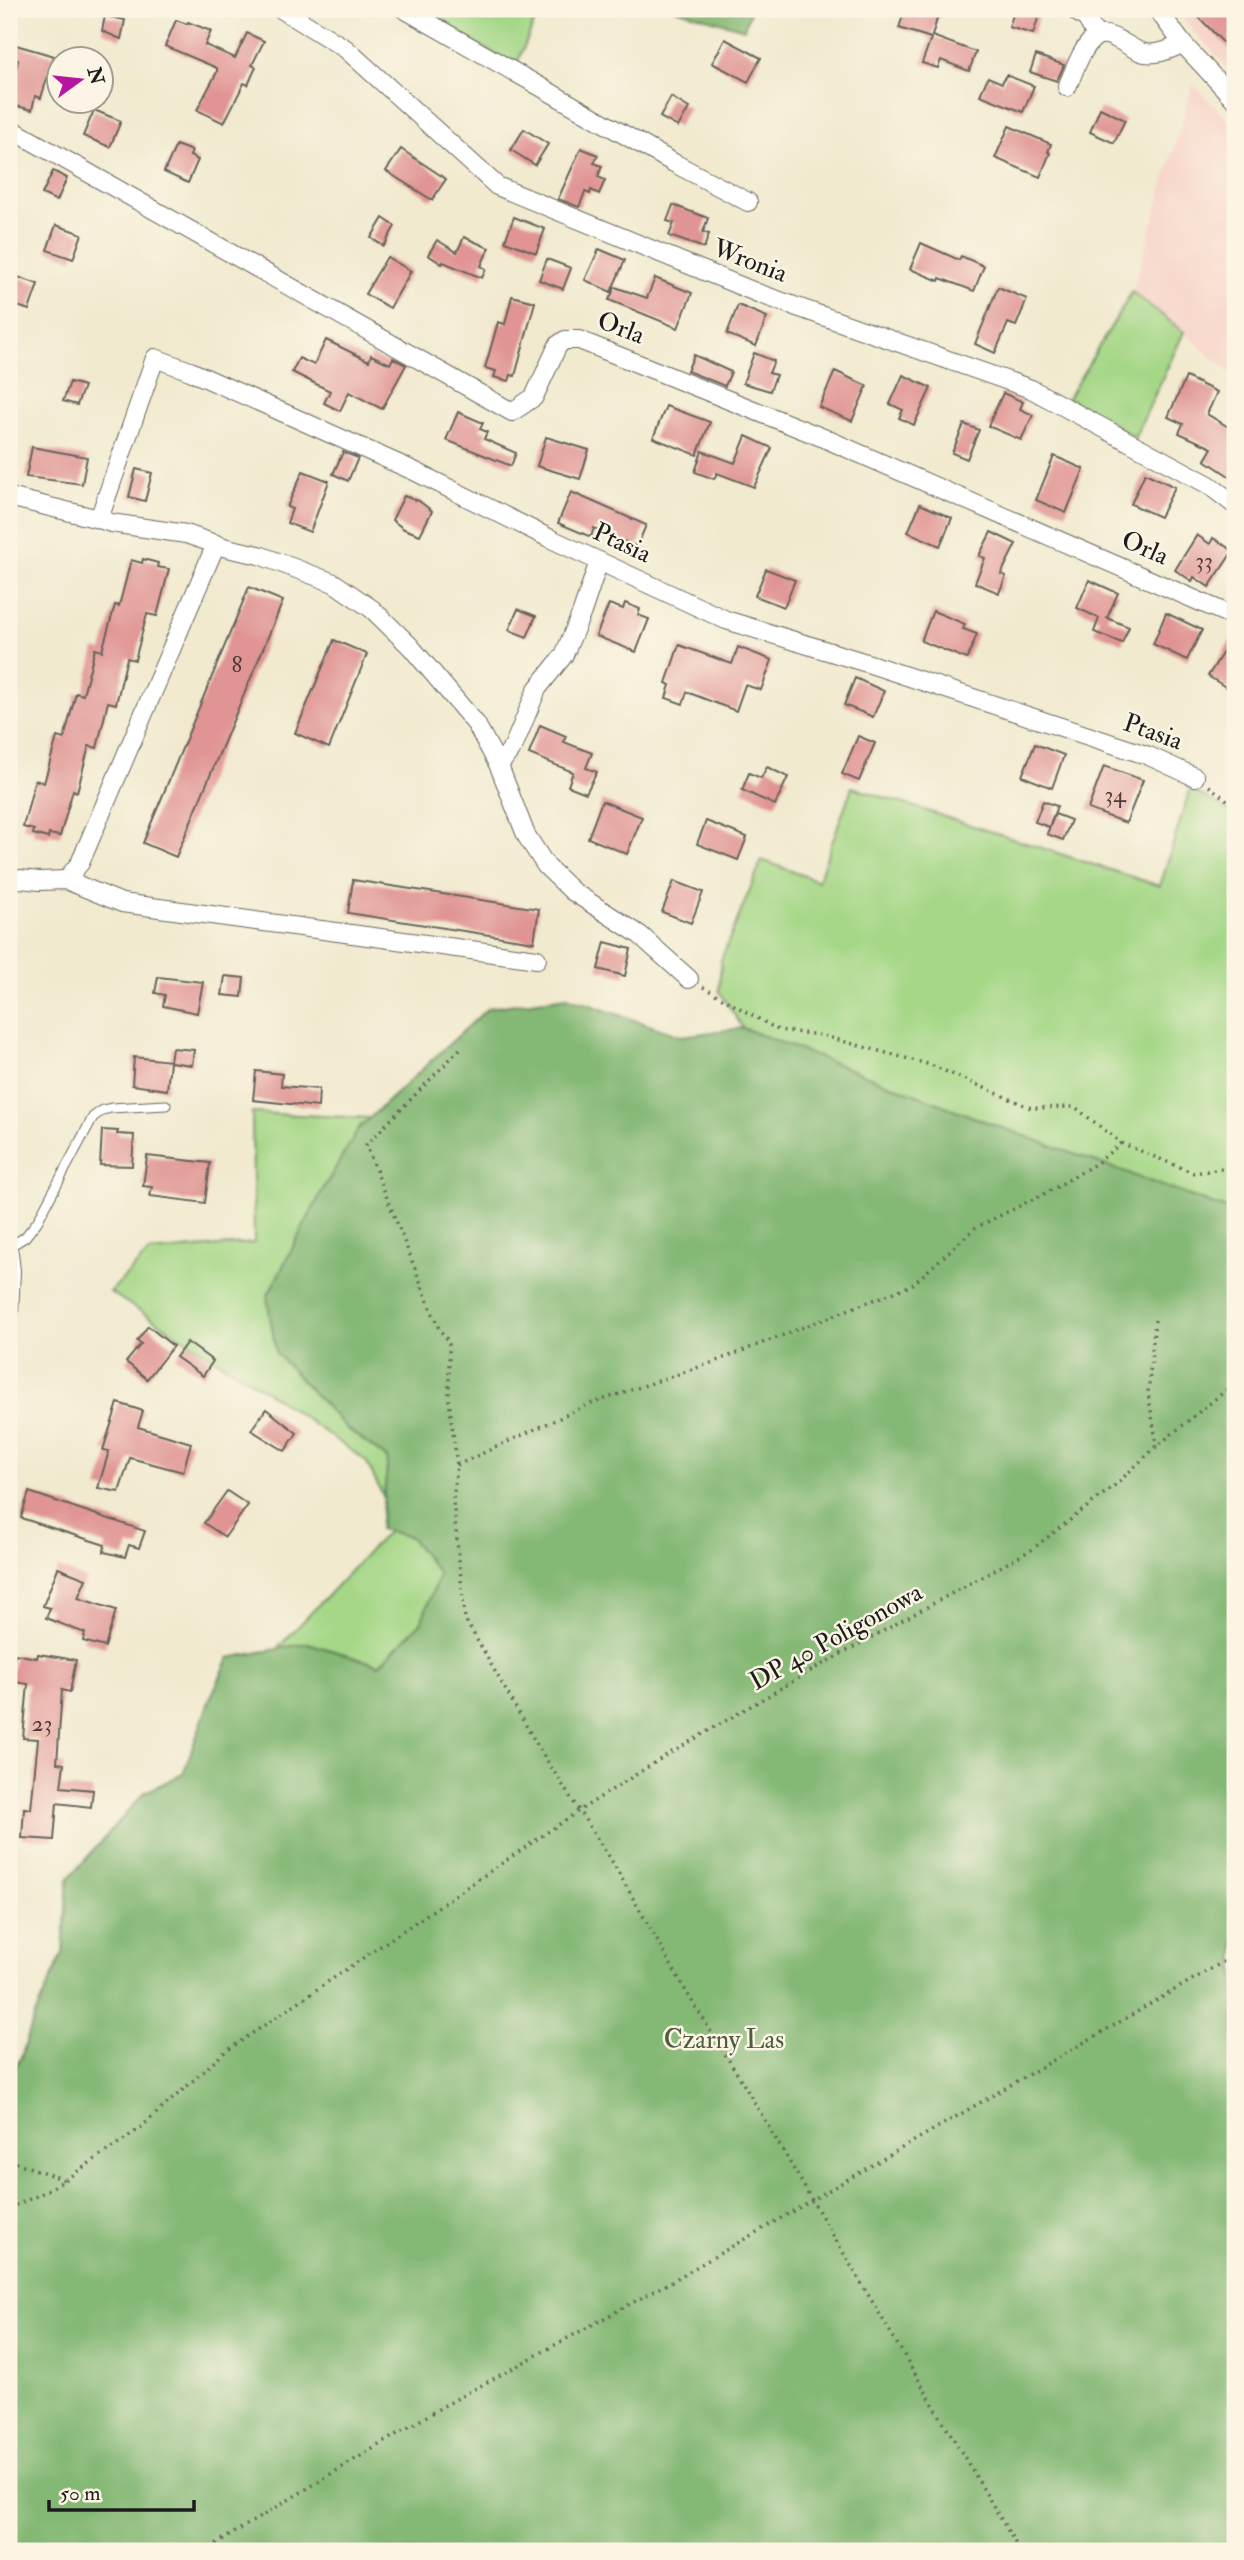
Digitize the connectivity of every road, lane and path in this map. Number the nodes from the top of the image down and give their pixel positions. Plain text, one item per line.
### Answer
1 (281, 9) edge
2 (404, 9) edge
3 (1073, 9) edge
4 (1157, 9) edge
5 (1096, 36) junction
6 (1183, 44) junction
7 (1067, 87) dead end
8 (1235, 100) edge
9 (9, 128) edge
10 (748, 202) dead end
11 (9, 497) edge
12 (1235, 505) edge
13 (99, 519) junction
14 (216, 544) junction
15 (599, 561) junction
16 (1235, 617) edge
17 (499, 766) junction
18 (1195, 777) joint
19 (1235, 806) edge
20 (9, 878) edge
21 (66, 880) junction
22 (537, 959) dead end
23 (689, 979) joint
24 (460, 1049) dead end
25 (166, 1105) dead end
26 (1121, 1143) junction
27 (1235, 1167) edge
28 (9, 1247) edge
29 (9, 1253) edge
30 (9, 1314) edge
31 (1155, 1321) dead end
32 (1235, 1383) edge
33 (1157, 1446) junction
34 (457, 1465) junction
35 (580, 1810) junction
36 (1235, 1955) edge
37 (9, 2160) edge
38 (65, 2180) junction
39 (811, 2199) junction
40 (9, 2208) edge
41 (204, 2551) edge
42 (1020, 2551) edge

1 - 12 street, Wronia
2 - 10 street
3 - 5 street
4 - 6 street
5 - 6 street
5 - 7 street
6 - 8 street
9 - 16 street, Orla
11 - 13 street
13 - 14 street
13 - 15 street, Ptasia
14 - 17 street
14 - 21 street
15 - 17 street
15 - 18 street, Ptasia
17 - 23 street
18 - 19 path, Ptasia
20 - 21 street
21 - 22 street
23 - 26 path
24 - 34 path
25 - 28 lane
26 - 27 path
26 - 34 path
29 - 30 street
31 - 33 path
32 - 33 path, DP 40 Poligonowa
33 - 35 path, DP 40 Poligonowa
34 - 35 path
35 - 38 path, DP 40 Poligonowa
35 - 39 path
36 - 39 path
37 - 38 path
38 - 40 path, DP 40 Poligonowa
39 - 41 path
39 - 42 path

